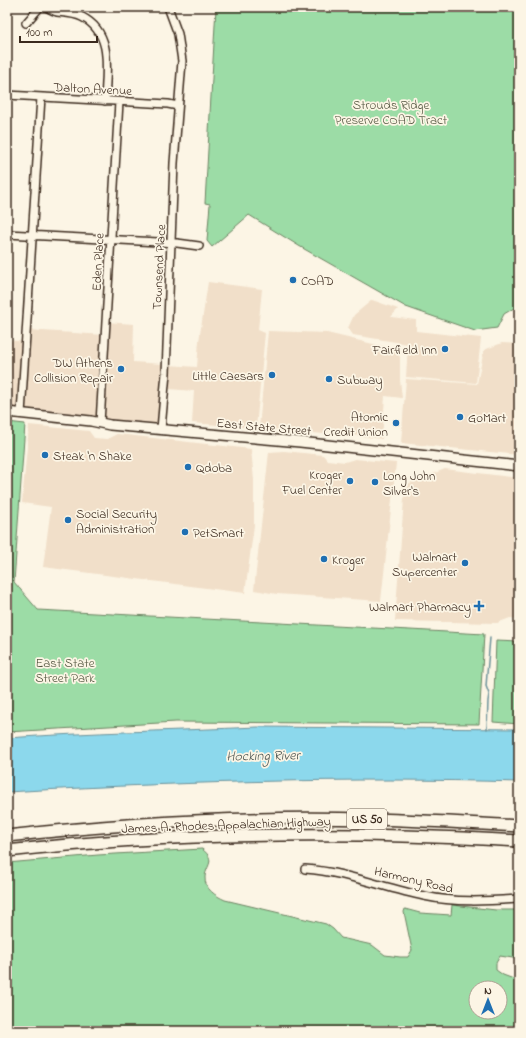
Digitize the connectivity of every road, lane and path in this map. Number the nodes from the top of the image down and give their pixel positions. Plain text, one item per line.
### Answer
1 (40, 7) edge
2 (46, 7) edge
3 (168, 7) edge
4 (26, 23) dead end
5 (7, 96) edge
6 (41, 97) junction
7 (104, 101) junction
8 (119, 102) junction
9 (178, 106) junction
10 (7, 234) edge
11 (33, 236) junction
12 (111, 240) junction
13 (172, 244) junction
14 (199, 246) dead end
15 (7, 412) edge
16 (21, 414) junction
17 (100, 423) junction
18 (161, 429) junction
19 (519, 466) edge
20 (519, 826) edge
21 (7, 836) edge
22 (519, 841) edge
23 (7, 851) edge
24 (304, 869) dead end
25 (519, 899) edge

1 - 4 street
2 - 7 street
3 - 9 street, Townsend Place
5 - 6 street, Dalton Avenue
6 - 7 street, Dalton Avenue
6 - 11 street
7 - 8 street, Dalton Avenue
8 - 9 street, Dalton Avenue
8 - 12 street, Eden Place
9 - 13 street, Townsend Place
10 - 11 street
11 - 12 street
11 - 16 street
12 - 13 street
12 - 17 street, Eden Place
13 - 14 street
13 - 18 street, Townsend Place
15 - 16 main road, East State Street
16 - 17 main road, East State Street
17 - 18 main road, East State Street
18 - 19 main road, East State Street
20 - 21 highway, James A. Rhodes Appalachian Highway / US 50
22 - 23 highway, James A. Rhodes Appalachian Highway / US 50
24 - 25 street, Harmony Road

